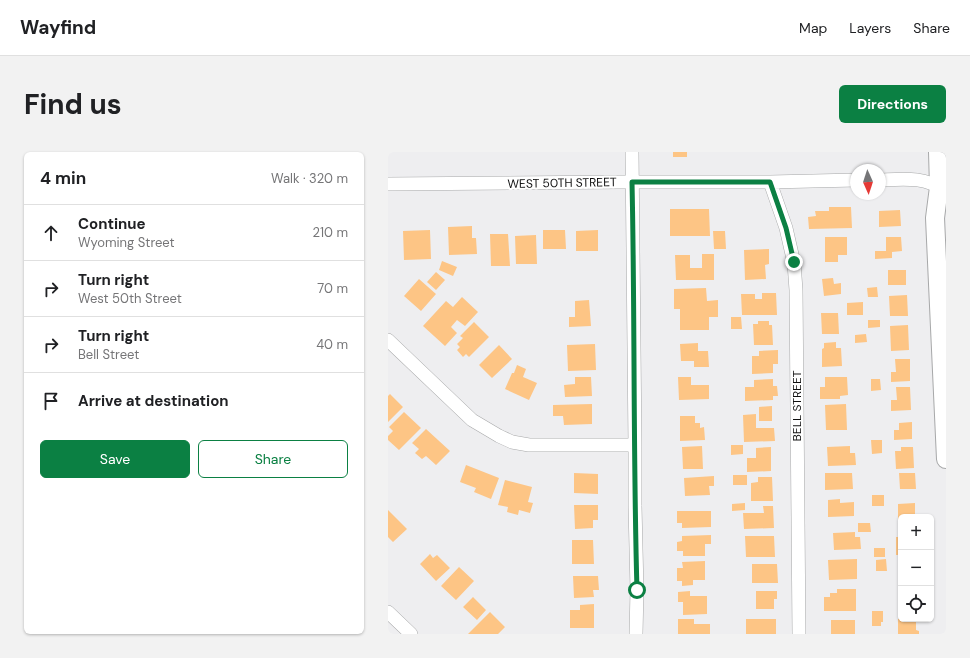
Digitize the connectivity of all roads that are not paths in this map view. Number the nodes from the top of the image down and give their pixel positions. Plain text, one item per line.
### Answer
1 (632, 152) edge
2 (938, 152) edge
3 (850, 180) edge
4 (886, 180) edge
5 (632, 182) junction
6 (770, 182) junction
7 (388, 184) edge
8 (943, 189) edge
9 (388, 340) edge
10 (635, 446) junction
11 (946, 459) edge
12 (388, 612) edge
13 (411, 634) edge
14 (636, 634) edge
15 (799, 634) edge

1 - 5 street
2 - 8 street
3 - 6 street, WEST 50TH STREET
4 - 8 street
5 - 6 street, WEST 50TH STREET
5 - 7 street, WEST 50TH STREET
5 - 10 street
6 - 15 street, BELL STREET
8 - 11 street
9 - 10 street
10 - 14 street
12 - 13 street

